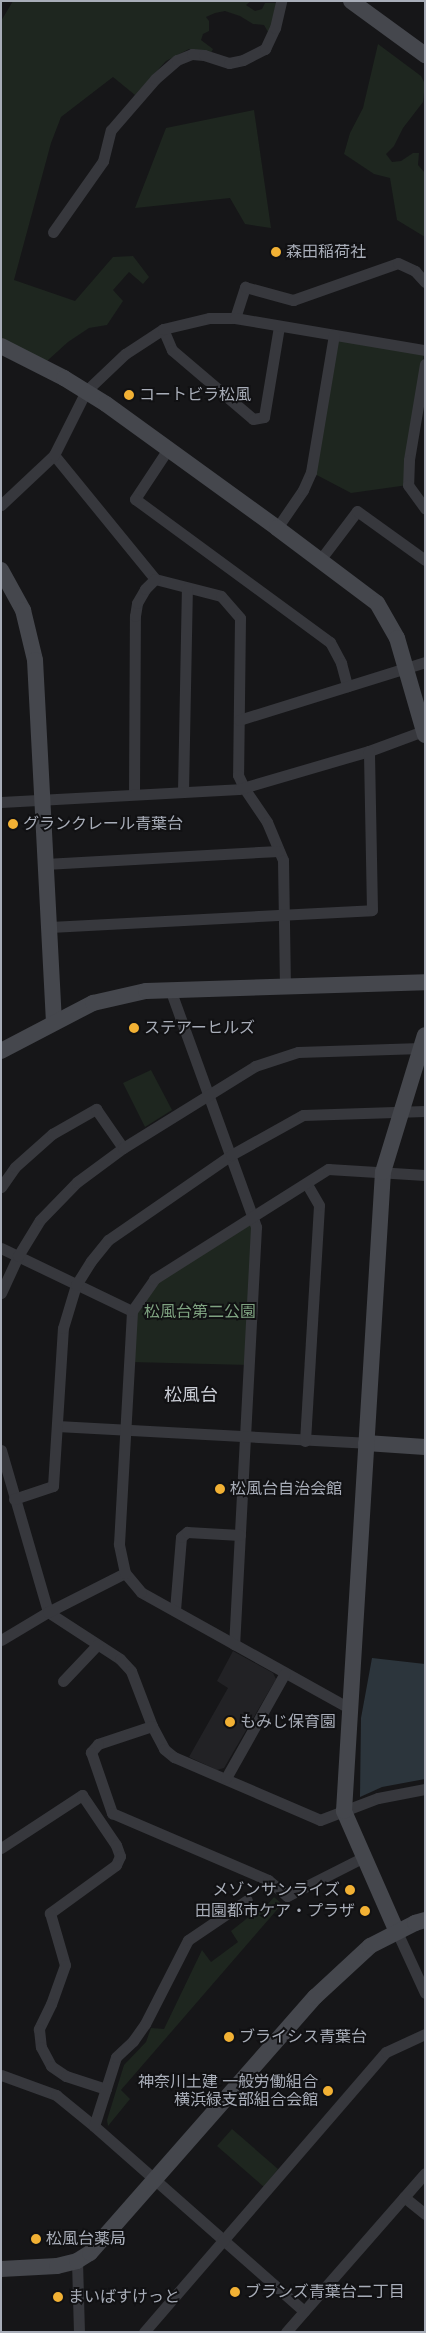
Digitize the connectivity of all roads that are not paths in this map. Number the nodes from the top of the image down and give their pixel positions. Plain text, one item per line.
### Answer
1 (281, 1) edge
2 (351, 1) edge
3 (425, 55) edge
4 (53, 232) dead end
5 (425, 282) edge
6 (235, 318) junction
7 (278, 326) junction
8 (163, 329) junction
9 (334, 335) junction
10 (1, 346) edge
11 (425, 350) edge
12 (425, 364) edge
13 (86, 391) junction
14 (419, 441) edge
15 (168, 449) junction
16 (54, 455) junction
17 (1, 505) edge
18 (425, 508) edge
19 (277, 528) junction
20 (320, 560) junction
21 (425, 560) edge
22 (1, 570) edge
23 (155, 580) junction
24 (6, 587) edge
25 (187, 588) junction
26 (425, 662) edge
27 (404, 669) junction
28 (347, 686) junction
29 (239, 720) junction
30 (424, 733) edge
31 (369, 750) junction
32 (244, 788) junction
33 (183, 792) junction
34 (134, 794) junction
35 (42, 801) junction
36 (1, 802) edge
37 (279, 851) junction
38 (45, 864) junction
39 (284, 915) junction
40 (50, 927) junction
41 (425, 982) edge
42 (285, 985) junction
43 (170, 989) junction
44 (54, 1022) junction
45 (423, 1042) edge
46 (1, 1051) edge
47 (209, 1093) junction
48 (401, 1111) junction
49 (425, 1111) edge
50 (123, 1148) junction
51 (231, 1156) junction
52 (383, 1172) junction
53 (425, 1175) edge
54 (307, 1184) junction
55 (1, 1187) edge
56 (253, 1217) junction
57 (1, 1248) edge
58 (18, 1256) junction
59 (76, 1285) junction
60 (1, 1293) edge
61 (132, 1311) junction
62 (57, 1426) junction
63 (125, 1430) junction
64 (244, 1438) junction
65 (305, 1441) junction
66 (366, 1444) junction
67 (425, 1447) edge
68 (1, 1450) edge
69 (14, 1499) junction
70 (240, 1535) junction
71 (125, 1573) junction
72 (176, 1610) junction
73 (48, 1612) junction
74 (1, 1640) edge
75 (97, 1644) junction
76 (234, 1644) junction
77 (285, 1673) junction
78 (63, 1681) dead end
79 (349, 1708) junction
80 (152, 1726) junction
81 (226, 1778) junction
82 (425, 1789) edge
83 (344, 1812) junction
84 (1, 1848) edge
85 (364, 1857) junction
86 (247, 1900) dead end
87 (425, 1920) edge
88 (397, 1932) junction
89 (425, 1993) edge
90 (425, 2034) edge
91 (1, 2075) edge
92 (106, 2089) junction
93 (94, 2126) junction
94 (425, 2173) edge
95 (154, 2180) junction
96 (404, 2196) junction
97 (425, 2214) edge
98 (224, 2241) junction
99 (76, 2261) junction
100 (1, 2270) edge
101 (304, 2311) junction
102 (79, 2332) edge
103 (144, 2332) edge
104 (286, 2332) edge

1 - 4 street
2 - 3 street
5 - 6 street
6 - 7 street
6 - 8 street
7 - 8 street
7 - 9 street
8 - 13 street
9 - 11 street
9 - 19 street
10 - 13 street
12 - 14 street
13 - 15 street
13 - 16 street
14 - 18 street
15 - 19 street
15 - 28 street
16 - 17 street
16 - 23 street
19 - 20 street
20 - 21 street
20 - 27 street
22 - 24 street
23 - 25 street
23 - 34 street
24 - 35 street
25 - 29 street
25 - 33 street
26 - 27 street
27 - 28 street
27 - 30 street
28 - 29 street
29 - 32 street
30 - 31 street
31 - 32 street
31 - 39 street
32 - 33 street
32 - 37 street
33 - 34 street
34 - 35 street
35 - 36 street
35 - 38 street
37 - 38 street
37 - 39 street
38 - 40 street
39 - 40 street
39 - 42 street
40 - 44 street
41 - 42 street
42 - 43 street
43 - 44 street
43 - 47 street
44 - 46 street
45 - 47 street
45 - 48 street
47 - 50 street
47 - 51 street
48 - 49 street
48 - 51 street
48 - 52 street
50 - 55 street
50 - 58 street
51 - 56 street
51 - 59 street
52 - 53 street
52 - 54 street
52 - 66 street
54 - 56 street
54 - 65 street
56 - 61 street
56 - 64 street
57 - 58 street
58 - 59 street
58 - 60 street
59 - 61 street
59 - 62 street
61 - 63 street
62 - 63 street
62 - 69 street
63 - 64 street
63 - 71 street
64 - 65 street
64 - 70 street
65 - 66 street
66 - 67 street
66 - 79 street
68 - 69 street
69 - 73 street
70 - 72 street
70 - 76 street
71 - 72 street
71 - 73 street
72 - 76 street
73 - 74 street
73 - 75 street
75 - 78 street
75 - 80 street
76 - 77 street
77 - 79 street
77 - 81 street
79 - 83 street
80 - 81 street
80 - 85 street
81 - 83 street
82 - 83 street
83 - 85 street
84 - 92 street
85 - 88 street
86 - 92 street
87 - 88 street
88 - 89 street
88 - 95 street
90 - 98 street
91 - 93 street
92 - 93 street
93 - 95 street
94 - 96 street
95 - 98 street
95 - 99 street
96 - 97 street
96 - 101 street
98 - 101 street
98 - 103 street
99 - 100 street
99 - 102 street
101 - 104 street

